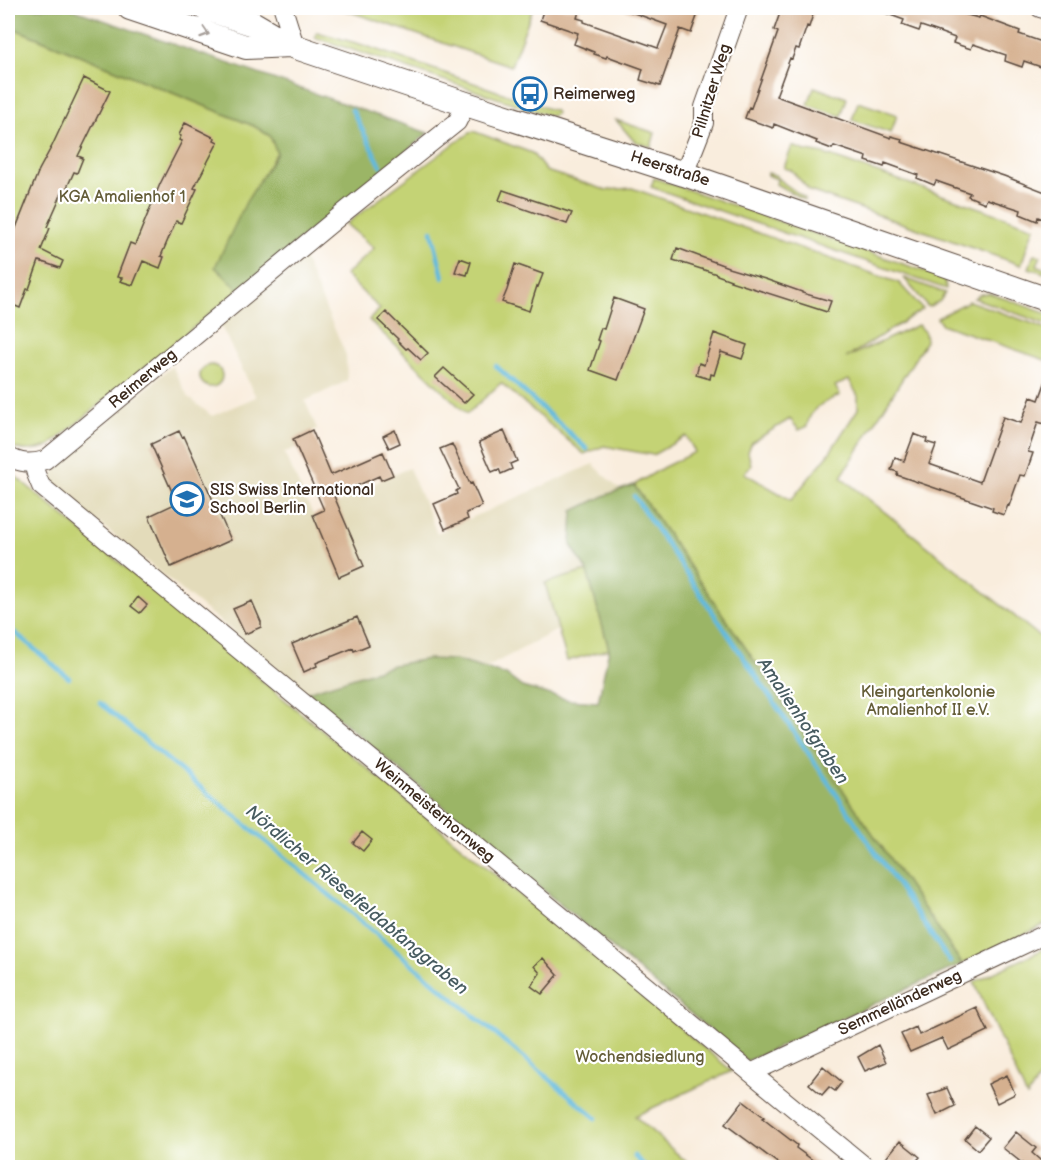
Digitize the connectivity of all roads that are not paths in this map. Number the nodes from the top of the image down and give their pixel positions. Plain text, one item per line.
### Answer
1 (130, 8) edge
2 (205, 8) edge
3 (282, 8) edge
4 (739, 8) edge
5 (1040, 8) edge
6 (1048, 10) edge
7 (292, 46) junction
8 (466, 104) junction
9 (684, 174) junction
10 (1048, 300) edge
11 (8, 456) edge
12 (33, 463) junction
13 (1048, 933) edge
14 (751, 1073) junction
15 (867, 1167) edge

1 -> 7 main road, Heerstraße
2 - 7 main road, Heerstraße
3 - 7 street
4 - 9 street, Pillnitzer Weg
5 - 6 street
7 - 8 main road, Heerstraße
8 - 9 main road, Heerstraße
8 - 12 street, Reimerweg
9 - 10 main road, Heerstraße
11 - 12 street
12 - 14 street, Weinmeisterhornweg
13 - 14 street, Semmelländerweg
14 - 15 street, Weinmeisterhornweg

